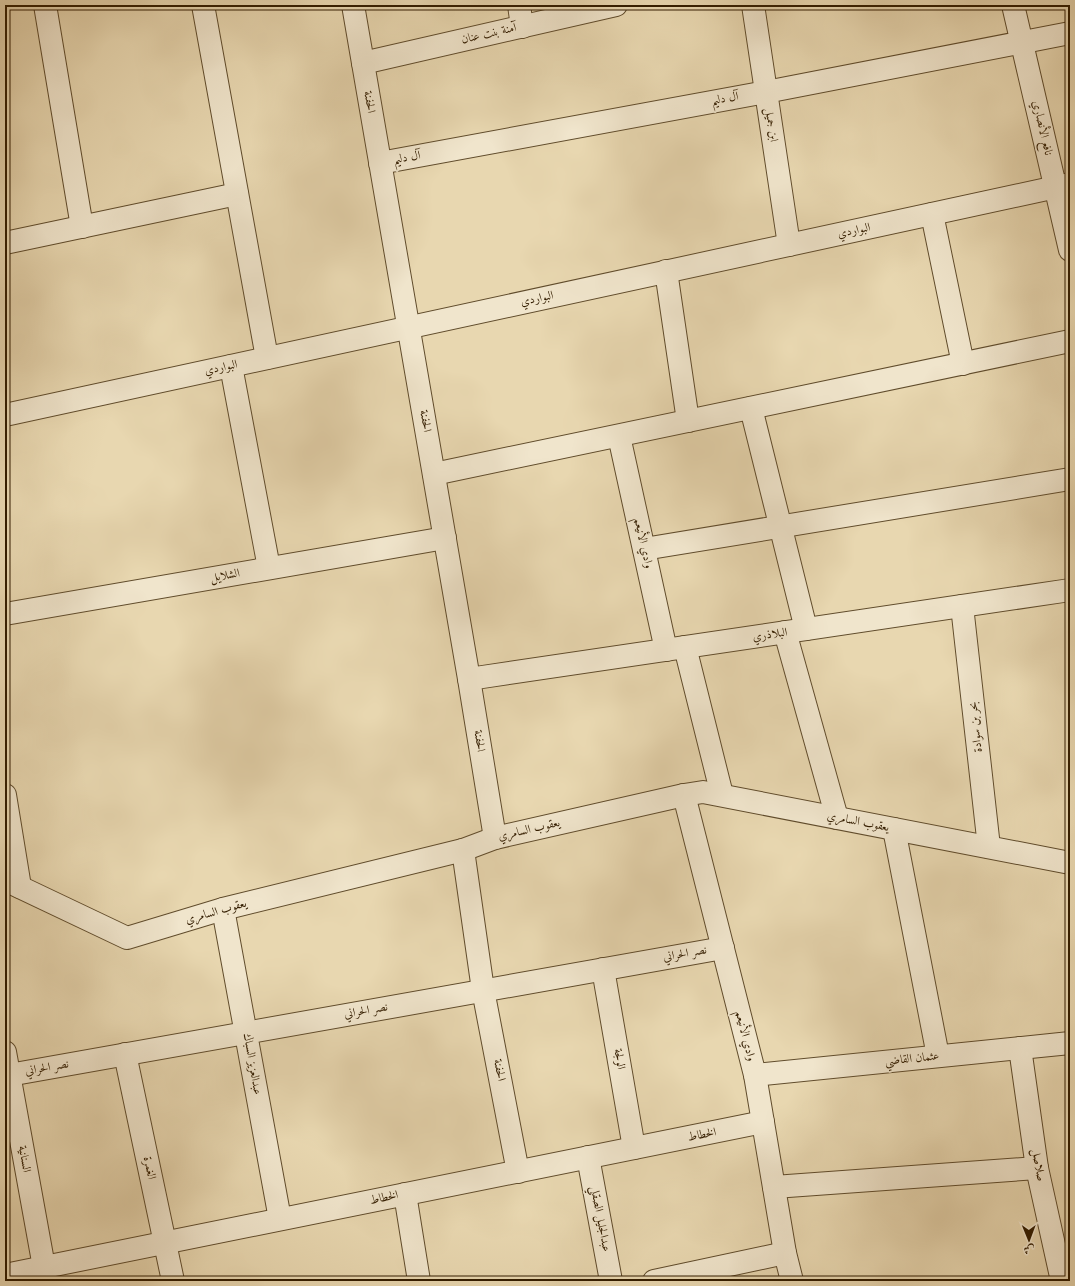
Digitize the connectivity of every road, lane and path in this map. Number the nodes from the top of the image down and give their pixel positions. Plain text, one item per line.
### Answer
1 (45, 5) edge
2 (203, 5) edge
3 (353, 5) edge
4 (519, 5) edge
5 (616, 5) edge
6 (753, 5) edge
7 (1013, 5) edge
8 (522, 26) junction
9 (1070, 33) edge
10 (1022, 42) junction
11 (363, 63) junction
12 (766, 92) junction
13 (380, 163) junction
14 (1063, 185) edge
15 (237, 194) junction
16 (932, 214) junction
17 (82, 227) junction
18 (5, 243) edge
19 (789, 245) junction
20 (1070, 250) edge
21 (666, 271) junction
22 (408, 327) junction
23 (1070, 342) edge
24 (266, 358) junction
25 (963, 364) junction
26 (231, 366) junction
27 (751, 408) junction
28 (5, 415) edge
29 (688, 421) junction
30 (619, 436) junction
31 (434, 474) junction
32 (1070, 479) edge
33 (780, 527) junction
34 (445, 538) junction
35 (644, 549) junction
36 (269, 568) junction
37 (1070, 590) edge
38 (962, 606) junction
39 (5, 614) edge
40 (795, 631) junction
41 (676, 648) junction
42 (469, 679) junction
43 (5, 795) edge
44 (684, 795) junction
45 (722, 796) junction
46 (837, 818) junction
47 (894, 829) junction
48 (494, 838) junction
49 (989, 847) junction
50 (463, 850) junction
51 (1070, 863) edge
52 (12, 883) edge
53 (223, 909) junction
54 (723, 948) junction
55 (603, 969) junction
56 (483, 990) junction
57 (246, 1033) junction
58 (1070, 1043) edge
59 (1020, 1048) junction
60 (5, 1052) edge
61 (125, 1054) junction
62 (938, 1056) junction
63 (9, 1075) junction
64 (755, 1075) junction
65 (763, 1122) junction
66 (634, 1148) junction
67 (588, 1157) junction
68 (1037, 1168) junction
69 (518, 1172) junction
70 (774, 1187) junction
71 (405, 1194) junction
72 (280, 1220) junction
73 (166, 1243) junction
74 (785, 1253) junction
75 (44, 1267) junction
76 (5, 1275) edge
77 (173, 1281) edge
78 (419, 1281) edge
79 (612, 1281) edge
80 (654, 1281) edge
81 (792, 1281) edge
82 (1062, 1281) edge

1 - 17 street
2 - 15 street
3 - 11 street, الحفنة
4 - 8 street
5 - 8 street, آمنة بنت عنان
6 - 12 street, ابن جميل
7 - 10 street, نافع الأنصاري
8 - 11 street, آمنة بنت عنان
9 - 10 street, آل دليم
10 - 12 street, آل دليم
10 - 14 street, نافع الأنصاري
11 - 13 street, الحفنة
12 - 13 street, آل دليم
12 - 19 street, ابن جميل
13 - 22 street, الحفنة
14 - 16 street, البواردي
14 - 20 street, نافع الأنصاري
15 - 17 street
15 - 24 street
16 - 19 street, البواردي
16 - 25 street
17 - 18 street
19 - 21 street, البواردي
21 - 22 street, البواردي
21 - 29 street
22 - 24 street, البواردي
22 - 31 street, الحفنة
23 - 25 street
24 - 26 street, البواردي
25 - 27 street
26 - 28 street, البواردي
26 - 36 street
27 - 29 street
27 - 33 street
29 - 30 street
30 - 31 street
30 - 35 street, وادي الأنيعم
31 - 34 street, الحفنة
32 - 33 street
33 - 35 street
33 - 40 street
34 - 36 street, الشلايل
34 - 42 street, الحفنة
35 - 41 street, وادي الأنيعم
36 - 39 street, الشلايل
37 - 38 street, البلاذري
38 - 40 street, البلاذري
38 - 49 street, بحر بن سوادة
40 - 41 street, البلاذري
40 - 46 street
41 - 42 street, البلاذري
41 - 45 street, وادي الأنيعم
42 - 48 street, الحفنة
43 - 52 street
44 - 45 street, يعقوب السامري
44 - 48 street, يعقوب السامري
44 - 54 street, وادي الأنيعم
45 - 46 street, يعقوب السامري
46 - 47 street, يعقوب السامري
47 - 49 street, يعقوب السامري
47 - 62 street
48 - 50 street, يعقوب السامري
49 - 51 street, يعقوب السامري
50 - 53 street, يعقوب السامري
50 - 56 street, الحفنة
52 - 53 street, يعقوب السامري
53 - 57 street, عبدالعزيز السباك
54 - 55 street, نصر الحراني
54 - 64 street, وادي الأنيعم
55 - 56 street, نصر الحراني
55 - 66 street, الولجة
56 - 57 street, نصر الحراني
56 - 69 street, الحفنة
57 - 61 street, نصر الحراني
57 - 72 street, عبدالعزيز السباك
58 - 59 street, عثمان القاضي
59 - 62 street, عثمان القاضي
59 - 68 street, صلاصل
60 - 63 street, السنانية
61 - 63 street, نصر الحراني
61 - 73 street, الغمرة
62 - 64 street, عثمان القاضي
63 - 75 street, السنانية
64 - 65 street, وادي الأنيعم
65 - 66 street, الخطاط
65 - 70 street, وادي الأنيعم
66 - 67 street, الخطاط
67 - 69 street, الخطاط
67 - 79 street, عبدالجليل الصقلي
68 - 70 street
68 - 82 street, صلاصل
69 - 71 street, الخطاط
70 - 74 street, وادي الأنيعم
71 - 72 street, الخطاط
71 - 78 street
72 - 73 street, الخطاط
73 - 75 street, الخطاط
73 - 77 street, الغمرة
74 - 80 street
74 - 81 street, وادي الأنيعم
75 - 76 street, الخطاط

